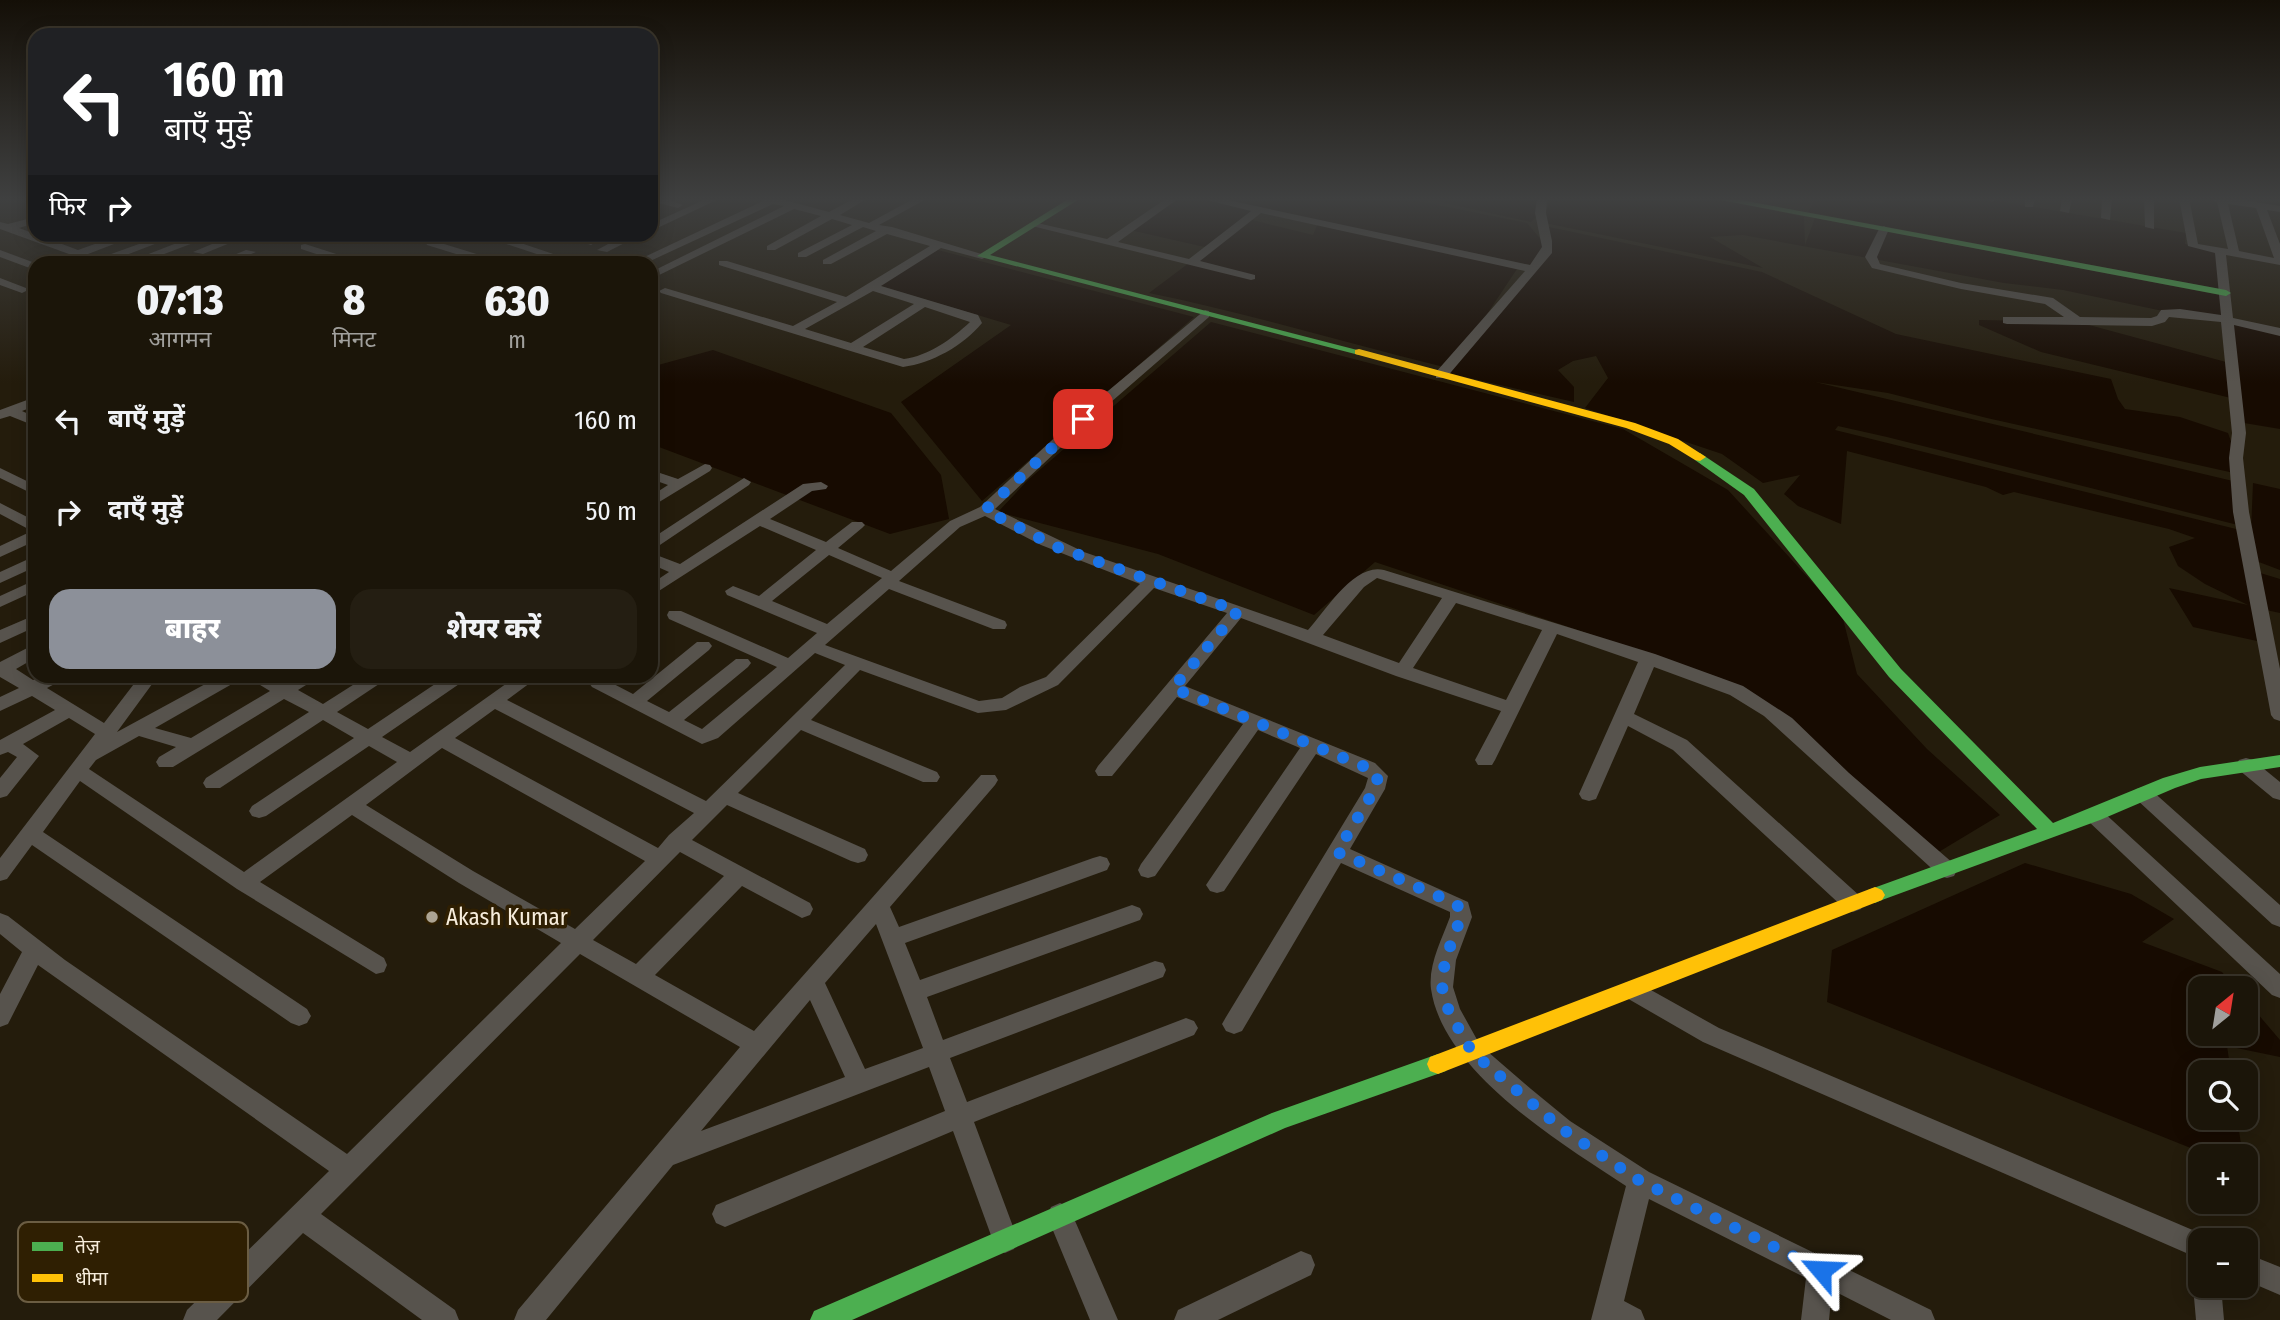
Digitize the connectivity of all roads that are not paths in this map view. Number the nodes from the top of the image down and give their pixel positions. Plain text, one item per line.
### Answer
1 (684, 260) edge
2 (831, 260) edge
3 (916, 260) edge
4 (996, 260) edge
5 (1177, 260) edge
6 (1195, 260) edge
7 (1489, 260) edge
8 (1539, 260) edge
9 (1872, 260) edge
10 (2048, 260) edge
11 (2227, 260) edge
12 (827, 262) dead end
13 (723, 263) dead end
14 (1191, 263) junction
15 (1533, 269) junction
16 (658, 272) edge
17 (1251, 277) dead end
18 (0, 281) edge
19 (872, 287) junction
20 (22, 290) dead end
21 (665, 291) dead end
22 (2226, 293) junction
23 (847, 301) junction
24 (924, 303) junction
25 (1205, 314) junction
26 (2007, 320) dead end
27 (2229, 320) junction
28 (2077, 321) junction
29 (793, 331) junction
30 (2280, 332) edge
31 (852, 348) junction
32 (1441, 375) junction
33 (0, 400) edge
34 (28, 404) edge
35 (9, 411) edge
36 (28, 419) edge
37 (705, 468) dead end
38 (0, 472) edge
39 (658, 476) edge
40 (744, 482) dead end
41 (679, 484) junction
42 (821, 486) dead end
43 (28, 487) edge
44 (658, 498) edge
45 (0, 508) edge
46 (980, 514) junction
47 (20, 519) junction
48 (758, 519) junction
49 (28, 523) edge
50 (857, 525) dead end
51 (0, 528) edge
52 (28, 538) edge
53 (658, 541) edge
54 (826, 549) junction
55 (0, 552) edge
56 (658, 561) edge
57 (28, 565) edge
58 (682, 571) junction
59 (0, 578) edge
60 (889, 580) junction
61 (1152, 581) junction
62 (658, 586) edge
63 (28, 588) edge
64 (733, 591) dead end
65 (1452, 596) junction
66 (0, 602) edge
67 (760, 603) junction
68 (1238, 611) junction
69 (675, 615) dead end
70 (28, 623) edge
71 (999, 625) dead end
72 (1552, 626) junction
73 (830, 632) junction
74 (0, 637) edge
75 (1312, 637) junction
76 (2273, 641) edge
77 (703, 646) dead end
78 (812, 646) junction
79 (28, 654) edge
80 (1648, 658) junction
81 (742, 663) dead end
82 (856, 664) junction
83 (789, 665) junction
84 (1, 670) edge
85 (1402, 672) junction
86 (43, 683) edge
87 (144, 683) edge
88 (220, 683) edge
89 (271, 683) edge
90 (296, 683) edge
91 (368, 683) edge
92 (449, 683) edge
93 (518, 683) edge
94 (598, 683) edge
95 (657, 683) edge
96 (658, 683) edge
97 (33, 688) junction
98 (1173, 688) junction
99 (284, 690) junction
100 (494, 701) junction
101 (634, 702) junction
102 (0, 705) edge
103 (1512, 708) junction
104 (69, 710) junction
105 (323, 712) junction
106 (2280, 715) edge
107 (1625, 717) junction
108 (671, 721) junction
109 (796, 722) junction
110 (1254, 722) junction
111 (137, 729) junction
112 (105, 732) junction
113 (369, 738) junction
114 (441, 739) junction
115 (193, 745) junction
116 (4, 746) edge
117 (1311, 746) junction
118 (1485, 760) dead end
119 (411, 761) junction
120 (2280, 761) edge
121 (166, 762) dead end
122 (82, 764) junction
123 (2246, 765) junction
124 (1105, 771) dead end
125 (930, 778) dead end
126 (988, 780) dead end
127 (213, 783) dead end
128 (0, 791) edge
129 (2280, 793) edge
130 (1588, 794) dead end
131 (2143, 794) junction
132 (723, 795) junction
133 (351, 805) junction
134 (706, 810) junction
135 (259, 811) dead end
136 (2094, 815) junction
137 (2050, 831) junction
138 (31, 834) junction
139 (676, 840) junction
140 (1337, 852) junction
141 (858, 855) dead end
142 (658, 858) junction
143 (1101, 864) dead end
144 (1148, 870) dead end
145 (1947, 870) junction
146 (0, 873) edge
147 (740, 874) junction
148 (244, 883) junction
149 (1217, 885) dead end
150 (1853, 903) junction
151 (879, 905) junction
152 (802, 909) dead end
153 (1132, 914) dead end
154 (2280, 918) edge
155 (0, 922) edge
156 (893, 938) junction
157 (579, 943) junction
158 (36, 950) junction
159 (376, 965) dead end
160 (1155, 970) dead end
161 (638, 977) junction
162 (813, 981) junction
163 (2280, 988) edge
164 (1633, 990) junction
165 (914, 992) junction
166 (299, 1016) dead end
167 (0, 1017) edge
168 (1234, 1024) dead end
169 (1185, 1027) dead end
170 (757, 1045) junction
171 (1472, 1052) junction
172 (934, 1053) junction
173 (859, 1082) junction
174 (958, 1117) junction
175 (667, 1155) junction
176 (349, 1170) junction
177 (1640, 1181) junction
178 (726, 1214) dead end
179 (302, 1216) junction
180 (1060, 1216) junction
181 (1005, 1240) junction
182 (2188, 1241) edge
183 (1301, 1265) dead end
184 (248, 1269) edge
185 (1821, 1270) junction
186 (2258, 1272) edge
187 (2280, 1281) edge
188 (2208, 1298) edge
189 (215, 1302) edge
190 (1615, 1316) edge
191 (197, 1320) edge
192 (445, 1320) edge
193 (528, 1320) edge
194 (823, 1320) edge
195 (1104, 1320) edge
196 (1188, 1320) edge
197 (1815, 1320) edge
198 (1921, 1320) edge
199 (2210, 1320) edge

1 - 16 street
2 - 12 street
3 - 19 street
4 - 25 street
5 - 14 street
6 - 14 street
7 - 15 street
8 - 15 street
9 - 28 street
10 - 22 street
11 - 22 street
13 - 23 street
14 - 17 street
15 - 32 street
18 - 20 street
19 - 23 street
19 - 24 street
21 - 29 street
22 - 27 street
23 - 29 street
24 - 31 street
24 - 31 street
25 - 32 street
25 - 46 street
26 - 28 street
27 - 28 street
27 - 30 street
27 - 76 street
29 - 31 street
32 - 137 street
33 - 35 street
34 - 35 street
35 - 36 street
37 - 41 street
38 - 43 street
39 - 41 street
40 - 53 street
41 - 44 street
42 - 48 street
45 - 47 street
46 - 60 street
46 - 61 street
47 - 49 street
47 - 51 street
48 - 54 street
48 - 58 street
50 - 54 street
52 - 55 street
54 - 60 street
54 - 67 street
56 - 58 street
57 - 59 street
58 - 62 street
60 - 71 street
60 - 73 street
61 - 68 street
61 - 82 street
63 - 66 street
64 - 67 street
65 - 72 street
65 - 75 street
65 - 85 street
67 - 73 street
68 - 75 street
68 - 98 street
69 - 83 street
70 - 74 street
72 - 80 street
72 - 103 street
73 - 78 street
75 - 85 street
76 - 106 street
77 - 96 street
78 - 82 street
78 - 83 street
79 - 84 street
80 - 107 street
80 - 145 street
81 - 108 street
82 - 109 street
83 - 108 street
84 - 97 street
85 - 103 street
86 - 97 street
87 - 112 street
88 - 111 street
89 - 99 street
90 - 99 street
91 - 105 street
92 - 113 street
93 - 100 street
94 - 101 street
95 - 101 street
97 - 102 street
97 - 104 street
98 - 110 street
98 - 124 street
99 - 105 street
99 - 115 street
100 - 114 street
100 - 134 street
101 - 108 street
103 - 118 street
104 - 112 street
104 - 116 street
105 - 113 street
105 - 127 street
107 - 130 street
107 - 150 street
109 - 125 street
109 - 132 street
110 - 117 street
110 - 144 street
111 - 115 street
111 - 122 street
112 - 122 street
113 - 119 street
113 - 135 street
114 - 119 street
114 - 142 street
115 - 121 street
116 - 128 street
117 - 140 street
117 - 149 street
119 - 133 street
120 - 123 street
122 - 138 street
122 - 148 street
123 - 129 street
123 - 131 street
126 - 151 street
131 - 136 street
131 - 154 street
132 - 134 street
132 - 141 street
133 - 148 street
133 - 157 street
134 - 139 street
136 - 137 street
136 - 163 street
137 - 145 street
138 - 146 street
138 - 166 street
139 - 142 street
139 - 147 street
140 - 168 street
140 - 171 street
142 - 157 street
143 - 156 street
145 - 150 street
147 - 152 street
147 - 161 street
148 - 159 street
150 - 164 street
151 - 156 street
151 - 162 street
153 - 165 street
155 - 158 street
156 - 165 street
157 - 161 street
157 - 176 street
158 - 167 street
158 - 176 street
160 - 172 street
161 - 170 street
162 - 170 street
162 - 173 street
164 - 171 street
164 - 182 street
165 - 172 street
169 - 174 street
170 - 175 street
171 - 177 street
171 - 180 street
172 - 173 street
172 - 174 street
173 - 175 street
174 - 178 street
174 - 181 street
175 - 193 street
176 - 179 street
177 - 185 street
177 - 190 street
179 - 184 street
179 - 192 street
180 - 181 street
180 - 195 street
181 - 194 street
183 - 196 street
185 - 197 street
185 - 198 street
186 - 187 street
188 - 199 street
189 - 191 street

